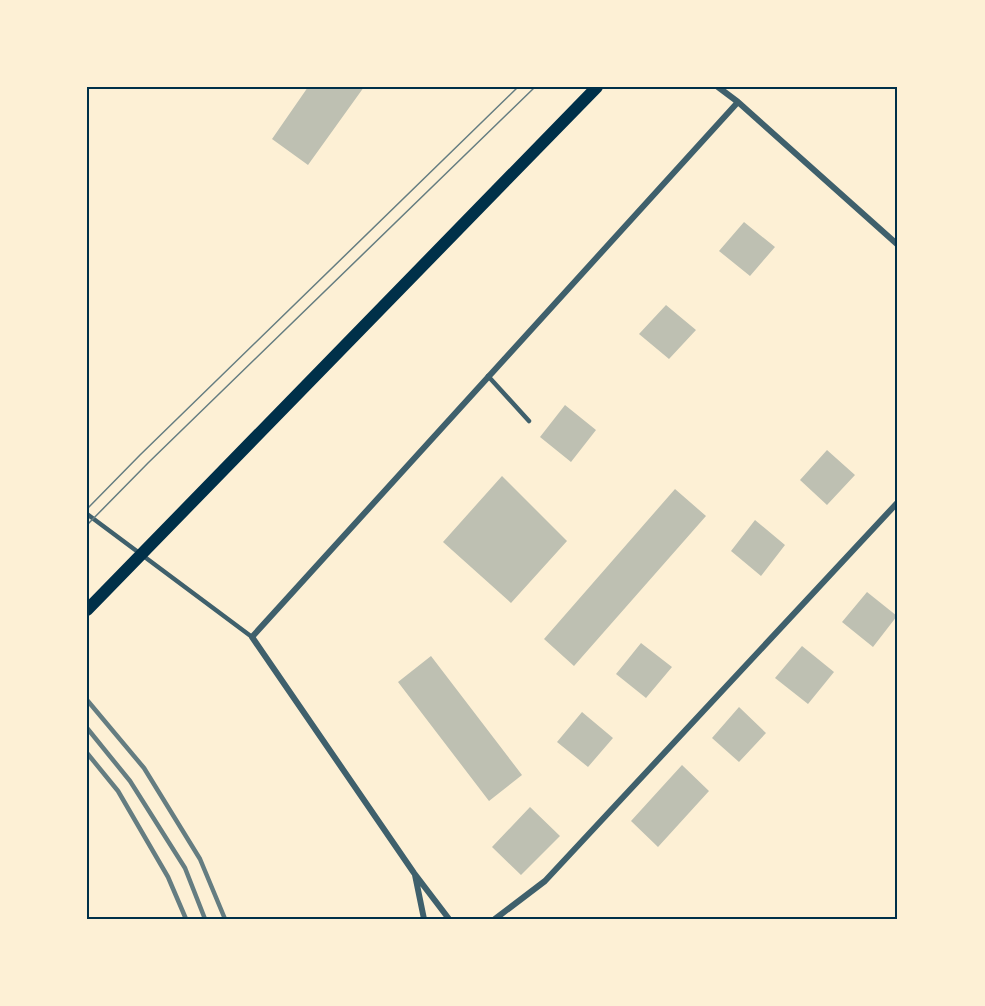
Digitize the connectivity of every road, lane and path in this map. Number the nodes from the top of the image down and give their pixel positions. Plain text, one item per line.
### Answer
1 (597, 87) edge
2 (718, 87) edge
3 (738, 102) junction
4 (898, 245) edge
5 (488, 376) junction
6 (529, 421) dead end
7 (898, 502) edge
8 (87, 514) edge
9 (87, 610) edge
10 (252, 637) junction
11 (414, 873) junction
12 (424, 919) edge
13 (449, 919) edge
14 (495, 919) edge

1 - 9 main road
2 - 3 street
3 - 4 street
3 - 5 street
5 - 6 lane
5 - 10 street
7 - 14 street
8 - 10 lane
10 - 11 street
11 - 12 street
11 - 13 street

